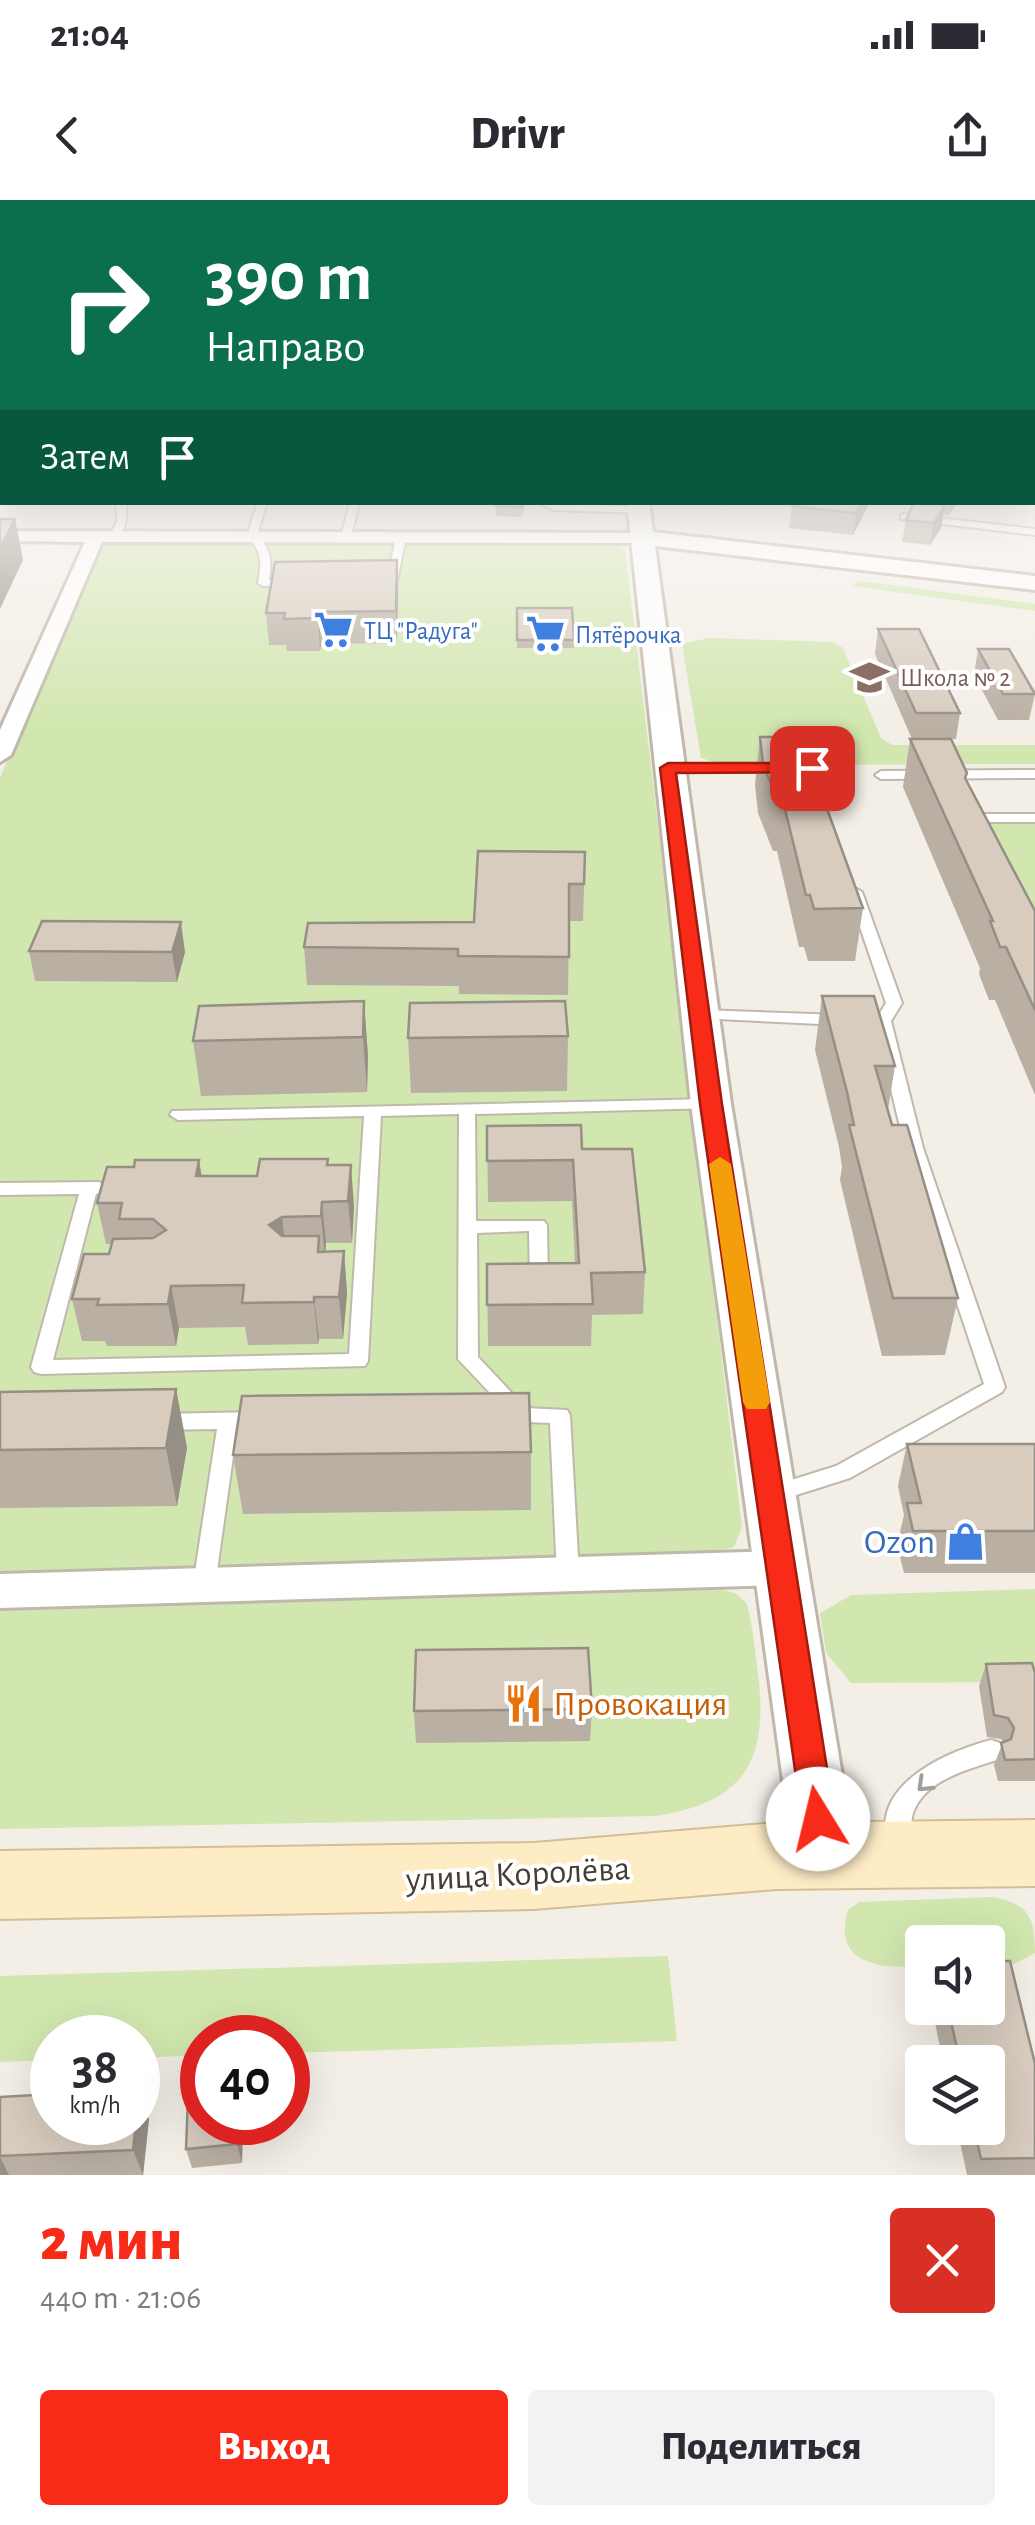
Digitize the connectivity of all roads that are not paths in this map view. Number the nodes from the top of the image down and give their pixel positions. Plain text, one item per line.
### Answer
1 (101, 545) edge
2 (262, 545) edge
3 (399, 545) edge
4 (642, 545) edge
5 (731, 545) edge
6 (300, 582) edge
7 (374, 582) edge
8 (1035, 583) edge
9 (10, 710) edge
10 (0, 755) edge
11 (668, 768) junction
12 (794, 768) edge
13 (1035, 774) edge
14 (881, 775) dead end
15 (1035, 818) edge
16 (973, 842) edge
17 (850, 876) edge
18 (702, 1016) junction
19 (883, 1021) junction
20 (711, 1104) junction
21 (467, 1109) junction
22 (372, 1111) junction
23 (178, 1115) dead end
24 (0, 1188) edge
25 (88, 1188) junction
26 (126, 1188) edge
27 (468, 1226) junction
28 (523, 1283) edge
29 (484, 1416) edge
30 (524, 1416) junction
31 (287, 1420) edge
32 (228, 1421) junction
33 (133, 1423) edge
34 (771, 1495) junction
35 (780, 1568) junction
36 (568, 1575) junction
37 (204, 1585) junction
38 (0, 1591) edge
39 (991, 1752) dead end
40 (824, 1854) junction
41 (900, 1854) junction
42 (1035, 1854) edge
43 (0, 1885) edge

1 - 9 street
2 - 6 lane
3 - 7 lane
4 - 11 street
5 - 8 street
9 - 10 street
11 - 12 lane
11 - 18 street
13 - 14 lane
15 - 16 lane
17 - 19 lane
18 - 19 lane
18 - 20 street
19 - 34 lane
20 - 21 lane
20 - 34 street
21 - 22 lane
21 - 27 lane
22 - 23 lane
22 - 25 lane
24 - 25 lane
25 - 26 lane
27 - 28 lane
27 - 30 lane
29 - 30 lane
30 - 36 lane
31 - 32 lane
32 - 33 lane
32 - 37 lane
34 - 35 street
35 - 36 street
35 - 40 street
36 - 37 street
37 - 38 street
39 -> 41 lane
40 - 41 main road, улица Королёва
40 - 43 main road, улица Королёва
41 - 42 main road, улица Королёва

